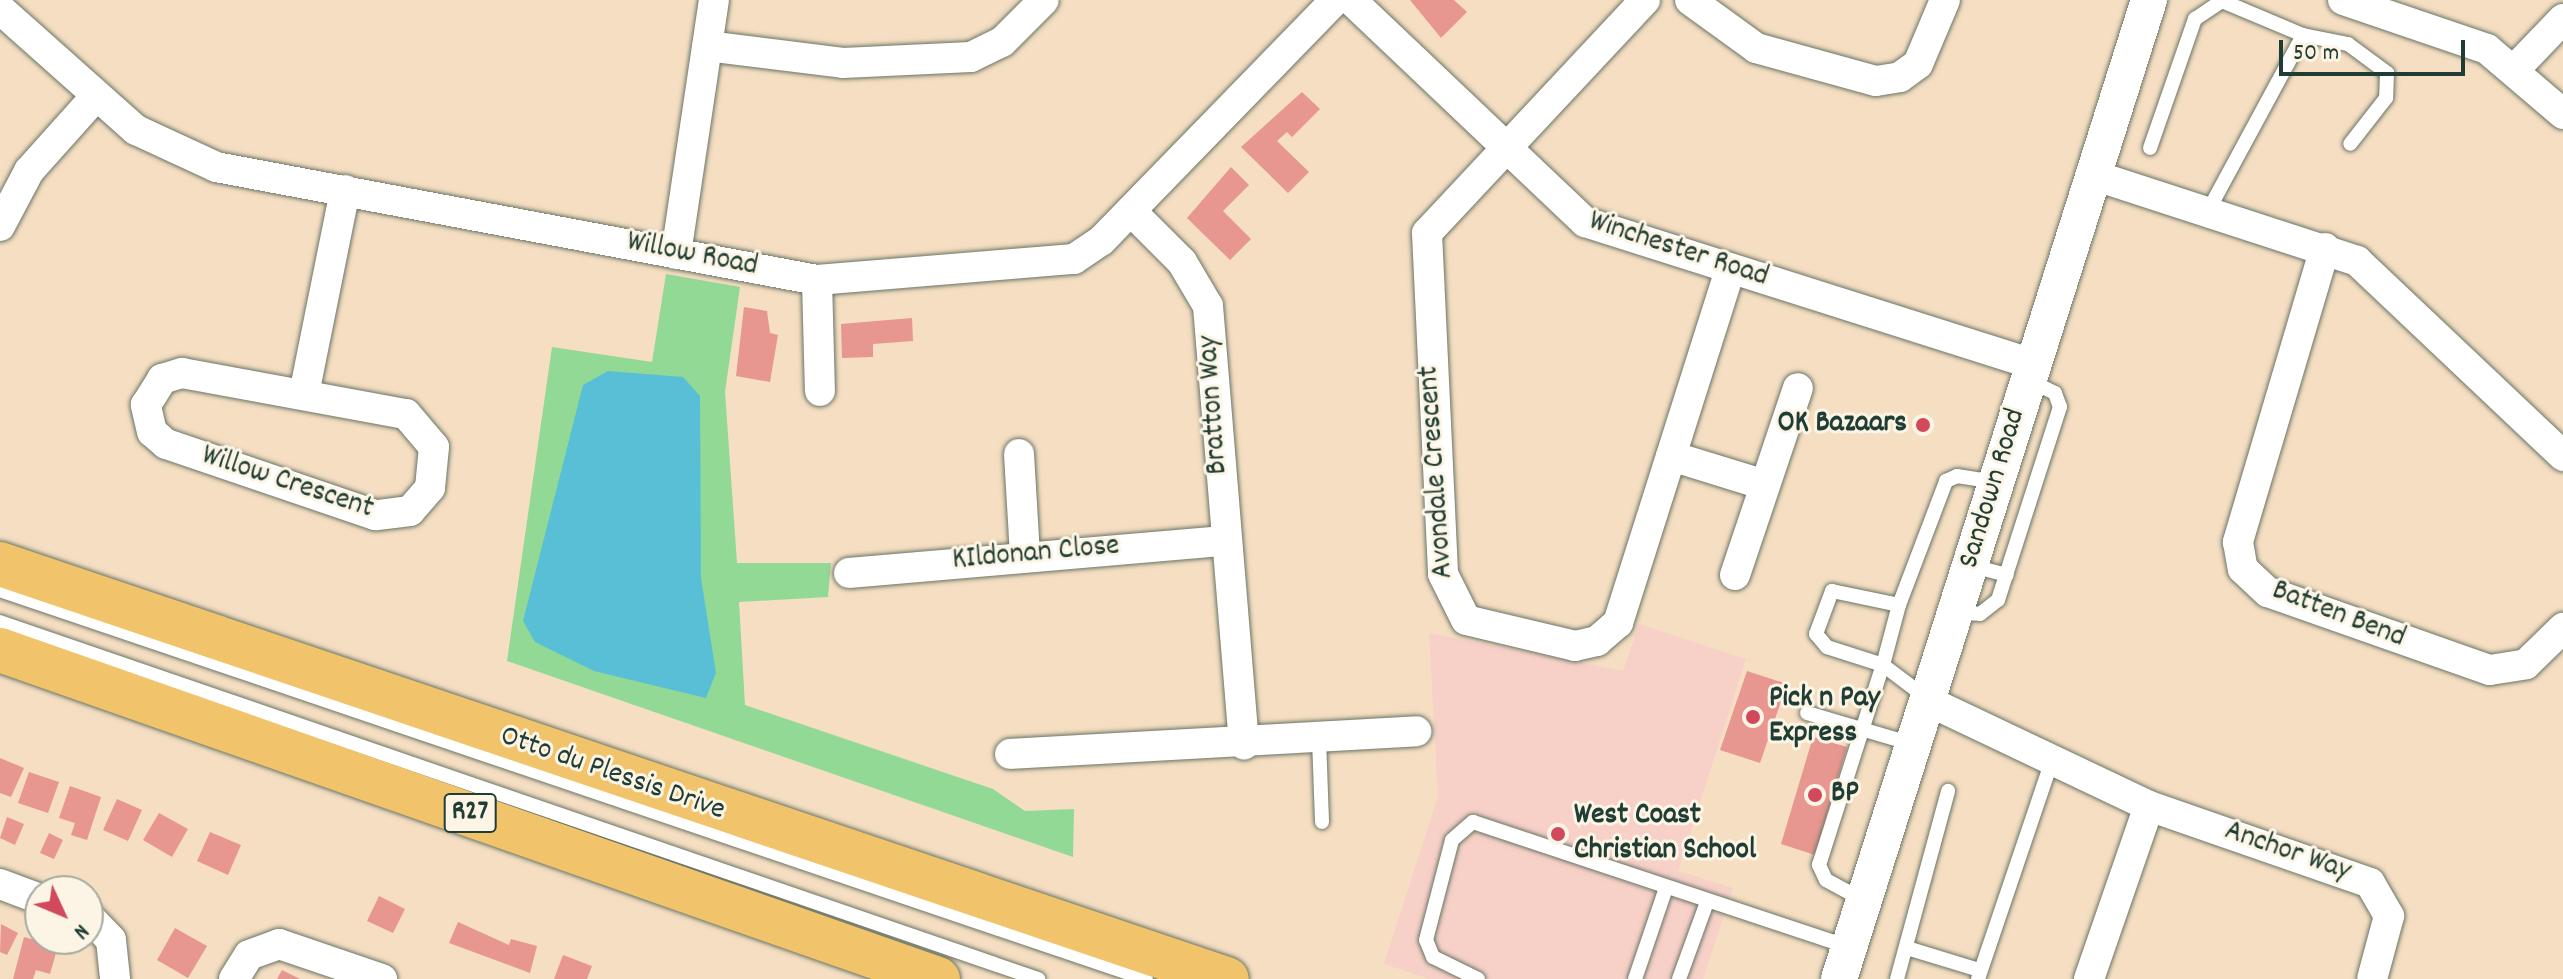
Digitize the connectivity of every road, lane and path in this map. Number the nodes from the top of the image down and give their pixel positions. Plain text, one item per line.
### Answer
1 (714, 0) edge
2 (1044, 0) edge
3 (1335, 0) edge
4 (1351, 0) edge
5 (1645, 0) edge
6 (1690, 0) edge
7 (1945, 0) edge
8 (2149, 0) edge
9 (2343, 0) edge
10 (0, 9) edge
11 (2563, 19) edge
12 (2303, 35) junction
13 (707, 46) junction
14 (2516, 68) junction
15 (96, 96) junction
16 (2563, 114) edge
17 (2350, 144) dead end
18 (1501, 148) junction
19 (2150, 148) dead end
20 (2093, 175) junction
21 (345, 190) junction
22 (1131, 211) junction
23 (2208, 211) junction
24 (0, 226) edge
25 (2325, 248) junction
26 (676, 254) junction
27 (1730, 269) junction
28 (817, 280) junction
29 (2030, 372) junction
30 (1798, 388) dead end
31 (820, 391) dead end
32 (304, 394) junction
33 (1019, 454) dead end
34 (1671, 456) junction
35 (2563, 456) edge
36 (1998, 474) junction
37 (2037, 478) junction
38 (1765, 485) junction
39 (1224, 541) junction
40 (1025, 554) junction
41 (0, 564) edge
42 (1969, 565) junction
43 (849, 573) dead end
44 (1735, 575) dead end
45 (2007, 575) junction
46 (0, 590) edge
47 (1899, 605) junction
48 (1957, 613) junction
49 (0, 622) edge
50 (2563, 628) edge
51 (0, 650) edge
52 (1883, 665) junction
53 (1928, 701) junction
54 (1807, 713) dead end
55 (1862, 730) junction
56 (1416, 731) dead end
57 (1319, 739) junction
58 (1913, 744) junction
59 (1244, 745) junction
60 (1010, 754) dead end
61 (2052, 760) junction
62 (1948, 791) dead end
63 (2149, 806) junction
64 (1322, 822) dead end
65 (0, 884) edge
66 (1666, 888) junction
67 (24, 893) edge
68 (1864, 900) junction
69 (1707, 902) junction
70 (104, 933) edge
71 (1907, 948) junction
72 (1844, 963) edge
73 (1979, 975) edge
74 (115, 979) edge
75 (234, 979) edge
76 (382, 979) edge
77 (938, 979) edge
78 (1038, 979) edge
79 (1146, 979) edge
80 (1227, 979) edge
81 (1478, 979) edge
82 (1635, 979) edge
83 (1679, 979) edge
84 (1897, 979) edge
85 (2089, 979) edge
86 (2372, 979) edge

1 - 13 street
2 - 13 street
3 - 22 street, Willow Road
4 - 18 street, Winchester Road
5 - 18 street, Avondale Crescent
6 - 7 street
8 - 20 street, Sandown Road
9 - 14 street
10 - 15 street, Willow Road
11 - 14 street
12 - 17 lane
12 - 19 lane
12 - 23 lane
13 - 26 street
14 - 16 street
15 - 21 street, Willow Road
15 - 24 street
18 - 27 street, Winchester Road
18 - 34 street, Avondale Crescent
20 - 23 street
20 - 29 street, Sandown Road
21 - 26 street, Willow Road
21 - 32 street
22 - 28 street, Willow Road
22 - 39 street, Bratton Way
23 - 25 street
25 - 35 street
25 - 50 street, Batten Bend
26 - 28 street, Willow Road
27 - 29 street, Winchester Road
27 - 34 street, Avondale Crescent
28 - 31 street
29 - 36 street, Sandown Road
29 - 37 lane
30 - 38 street
32 - 32 street, Willow Crescent
33 - 40 street
34 - 38 street
36 - 37 lane
36 - 42 street, Sandown Road
36 - 47 lane
37 - 45 lane
38 - 44 street
39 - 40 street, KIldonan Close
39 - 59 street, Bratton Way
40 - 43 street, KIldonan Close
41 - 80 main road, Otto du Plessis Drive
42 - 45 lane
42 - 48 street, Sandown Road
45 - 48 lane
46 - 79 lane
47 - 52 lane
47 - 52 lane
48 - 53 street, Sandown Road
49 - 78 lane
51 - 77 main road, R27
52 - 53 lane
52 - 55 lane
53 - 58 street, Sandown Road
53 - 61 street, Anchor Way
54 - 55 lane
55 - 58 lane
55 - 68 lane
56 - 57 street
57 - 59 street
57 - 64 lane
58 - 68 street, Sandown Road
59 - 60 street
61 - 63 street, Anchor Way
61 - 73 lane
62 - 71 lane
63 - 85 street
63 - 86 street, Anchor Way
65 - 67 street
66 - 69 lane
66 - 81 lane
66 - 82 lane
68 - 72 street, Sandown Road
69 - 72 lane
69 - 83 lane
70 - 74 street
71 - 73 lane
71 - 84 lane
75 - 76 street

